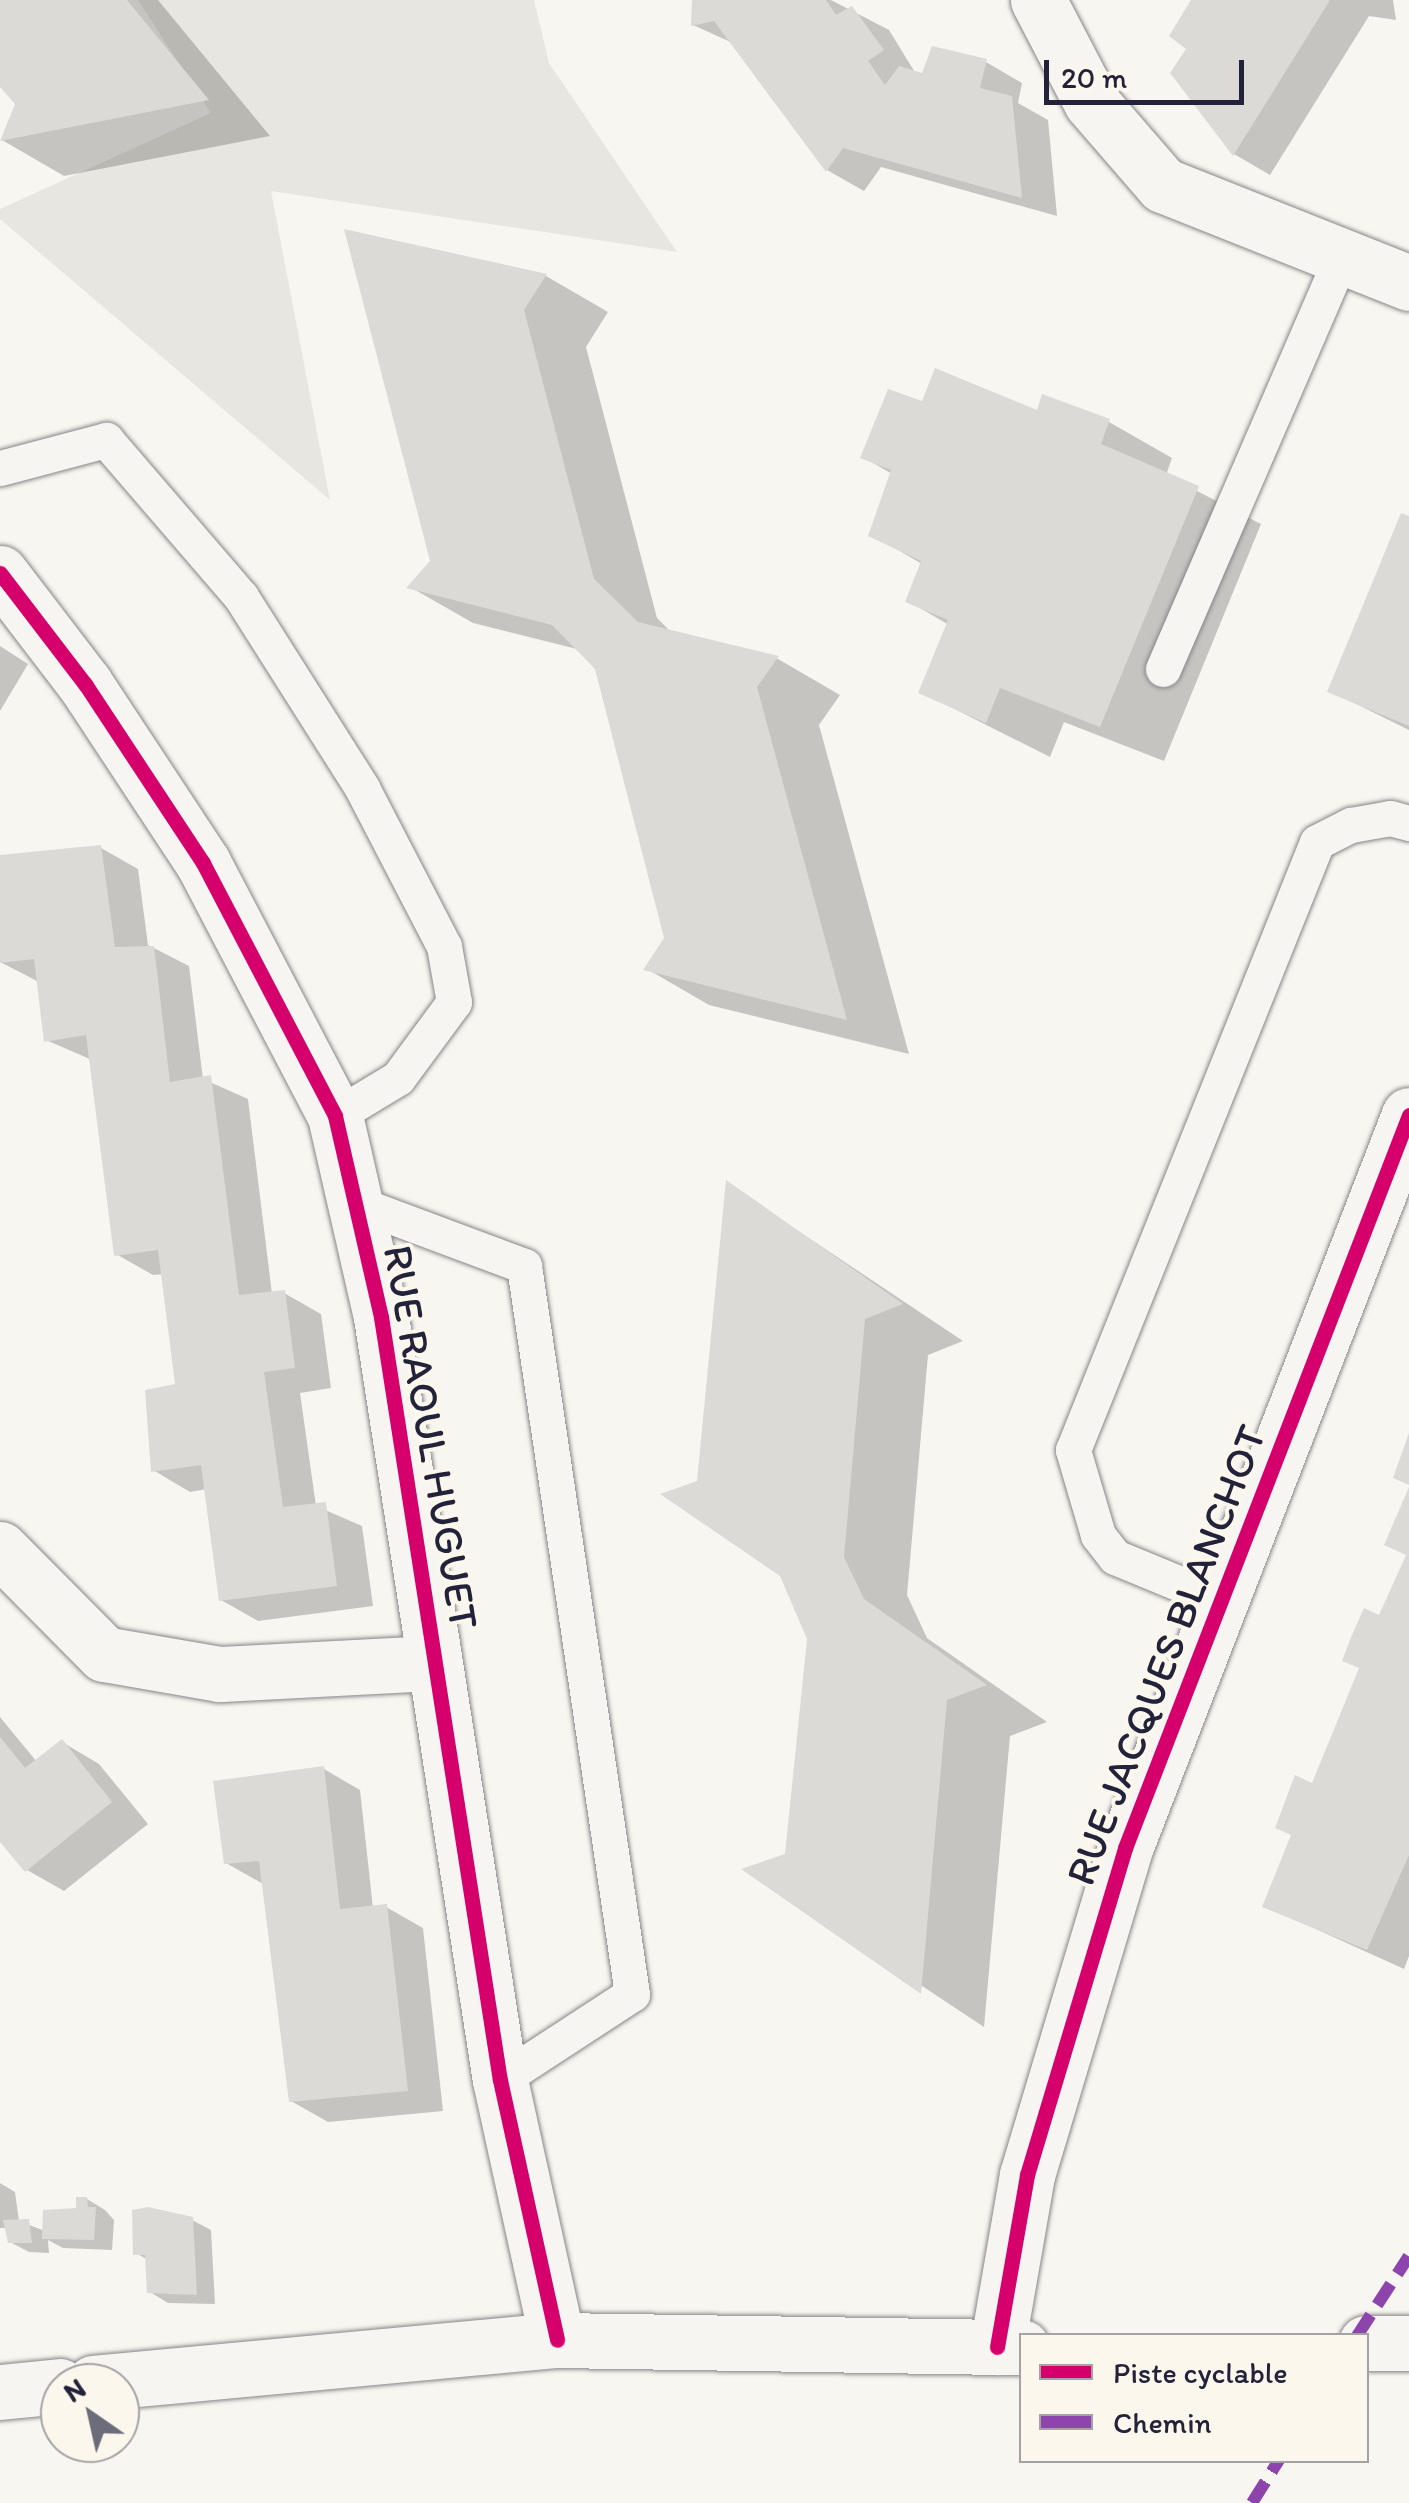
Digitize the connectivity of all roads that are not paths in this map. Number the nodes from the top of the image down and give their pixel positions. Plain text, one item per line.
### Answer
1 (1038, 0) edge
2 (1342, 255) junction
3 (1409, 282) edge
4 (0, 468) edge
5 (0, 573) edge
6 (1163, 670) dead end
7 (1409, 823) edge
8 (1409, 1115) edge
9 (335, 1116) junction
10 (353, 1202) junction
11 (0, 1549) edge
12 (1224, 1602) junction
13 (433, 1663) junction
14 (500, 2080) junction
15 (557, 2340) junction
16 (1409, 2343) edge
17 (1369, 2344) edge
18 (1009, 2347) edge
19 (140, 2379) edge
20 (40, 2388) edge
21 (0, 2392) edge

1 - 2 street
2 - 3 street
2 - 6 lane
4 - 9 lane
5 - 9 street, RUE RAOUL HUGUET
7 - 12 lane
8 - 12 street, RUE JACQUES BLANCHOT
9 - 10 street, RUE RAOUL HUGUET
10 - 13 street, RUE RAOUL HUGUET
10 - 14 lane
11 - 13 street
12 - 18 street, RUE JACQUES BLANCHOT
13 - 14 street, RUE RAOUL HUGUET
14 - 15 street, RUE RAOUL HUGUET
15 - 18 street
15 - 19 street
16 - 17 street
20 - 21 street

